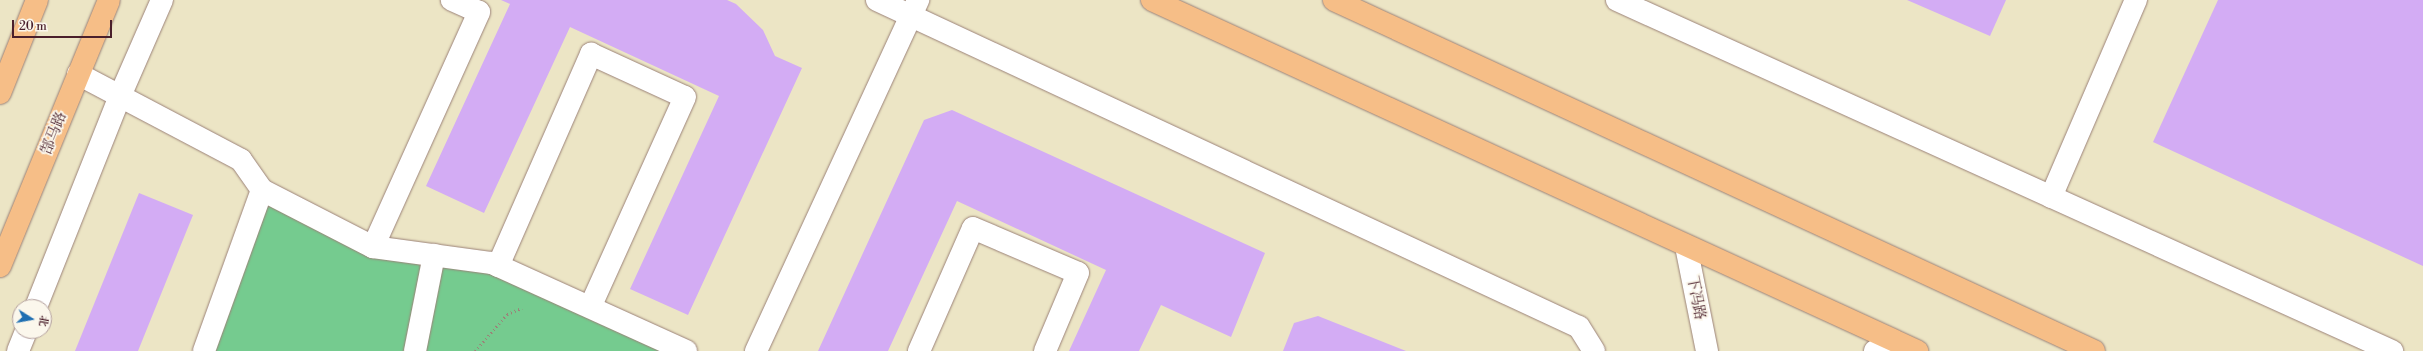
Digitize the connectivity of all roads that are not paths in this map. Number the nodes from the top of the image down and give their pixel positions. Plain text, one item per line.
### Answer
1 (37, 0) edge
2 (108, 0) edge
3 (162, 0) edge
4 (452, 0) edge
5 (877, 0) edge
6 (1152, 0) edge
7 (1334, 0) edge
8 (1617, 0) edge
9 (2136, 0) edge
10 (914, 7) edge
11 (78, 74) junction
12 (0, 93) edge
13 (120, 96) junction
14 (262, 190) junction
15 (2051, 197) junction
16 (1686, 246) junction
17 (373, 247) junction
18 (434, 255) junction
19 (0, 266) edge
20 (498, 266) junction
21 (39, 299) edge
22 (590, 307) junction
23 (23, 339) edge
24 (1894, 341) junction
25 (18, 351) edge
26 (204, 351) edge
27 (415, 351) edge
28 (686, 351) edge
29 (756, 351) edge
30 (919, 351) edge
31 (1045, 351) edge
32 (1594, 351) edge
33 (1706, 351) edge
34 (1875, 351) edge
35 (1916, 351) edge
36 (2094, 351) edge
37 (2392, 351) edge

1 - 12 main road
2 - 11 main road, 郜马路
3 - 13 street
4 - 17 street
5 - 10 street
6 - 16 main road
7 - 36 main road
8 - 15 street
9 - 15 street
10 - 29 street
10 - 32 street
11 - 13 street
11 - 19 main road, 郜马路
13 - 14 street
13 - 21 street
14 - 17 street
14 - 26 street
15 - 37 street
16 - 24 main road
16 - 33 street, 下冯路
17 - 18 street
18 - 20 street
18 - 27 street
20 - 22 street
20 - 22 street
22 - 28 street
23 - 25 street
24 - 34 street
24 - 35 main road
30 - 31 street

